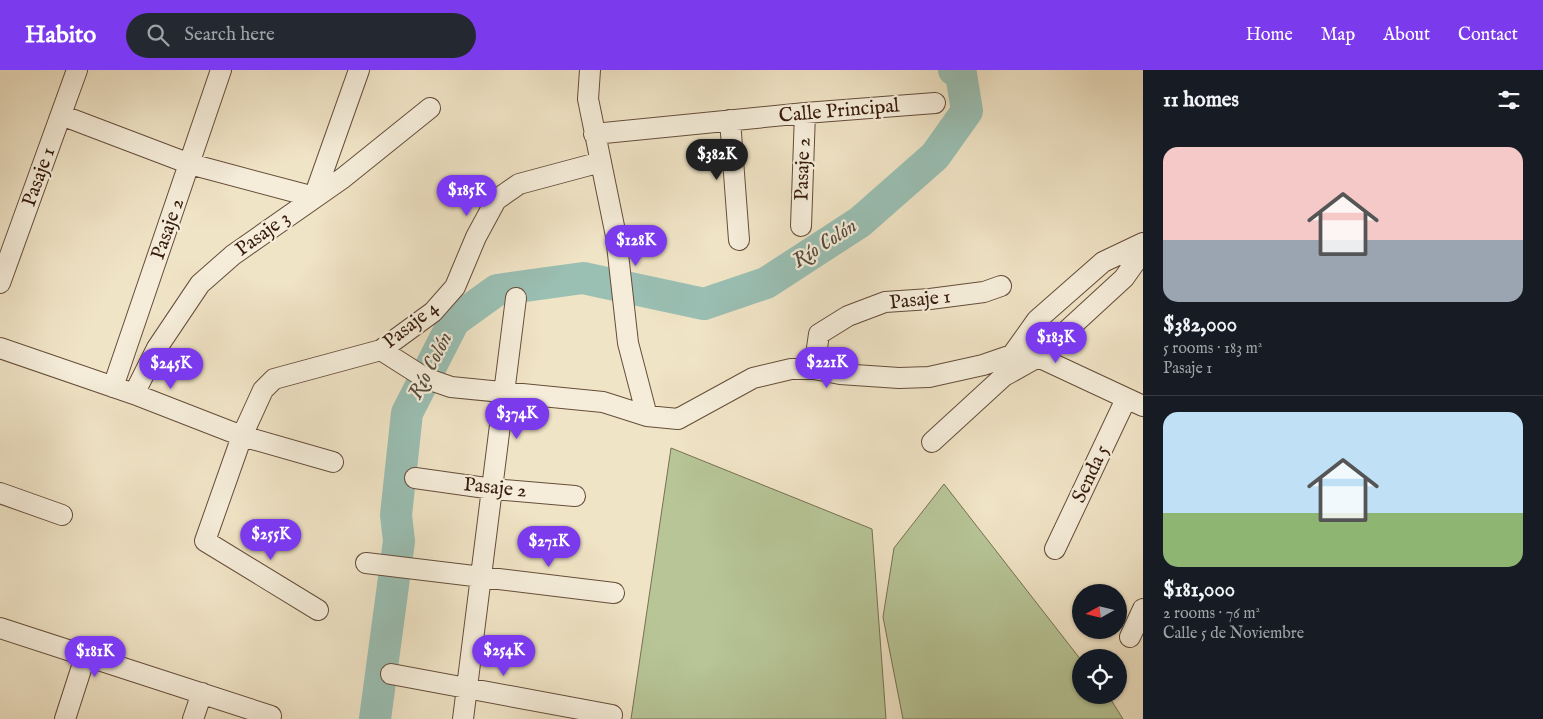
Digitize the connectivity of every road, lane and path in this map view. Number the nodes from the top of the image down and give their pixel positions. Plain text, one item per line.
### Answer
1 (77, 70) edge
2 (220, 70) edge
3 (359, 70) edge
4 (590, 70) edge
5 (935, 103) dead end
6 (430, 108) dead end
7 (805, 113) junction
8 (61, 115) junction
9 (730, 120) junction
10 (594, 134) junction
11 (601, 162) junction
12 (190, 164) junction
13 (314, 197) junction
14 (801, 226) dead end
15 (739, 240) dead end
16 (1143, 243) edge
17 (1143, 251) edge
18 (0, 283) edge
19 (1002, 286) dead end
20 (516, 298) dead end
21 (0, 348) edge
22 (381, 350) junction
23 (1012, 355) junction
24 (1038, 357) junction
25 (814, 369) junction
26 (113, 387) junction
27 (505, 392) junction
28 (134, 394) junction
29 (1135, 403) edge
30 (647, 416) junction
31 (242, 436) junction
32 (932, 442) dead end
33 (333, 462) dead end
34 (415, 478) dead end
35 (492, 489) junction
36 (0, 493) edge
37 (575, 496) dead end
38 (62, 515) dead end
39 (1055, 549) dead end
40 (366, 563) dead end
41 (480, 578) junction
42 (614, 593) dead end
43 (318, 610) dead end
44 (1143, 610) edge
45 (0, 628) edge
46 (1130, 637) dead end
47 (85, 657) junction
48 (391, 674) dead end
49 (466, 688) junction
50 (202, 693) junction
51 (550, 711) edge
52 (612, 715) dead end
53 (271, 716) dead end
54 (65, 719) edge
55 (193, 719) edge
56 (463, 719) edge

1 - 8 street, Pasaje 1
2 - 12 street, Pasaje 2
3 - 13 street
4 - 10 street
5 - 7 street, Calle Principal
6 - 13 street, Pasaje 3
7 - 9 street, Calle Principal
7 - 14 street, Pasaje 2
8 - 12 street
8 - 18 street, Pasaje 1
9 - 10 street, Calle Principal
9 - 15 street
10 - 11 street
11 - 22 street, Pasaje 4
11 - 30 street
12 - 13 street
12 - 26 street, Pasaje 2
13 - 28 street, Pasaje 3
16 - 23 street
17 - 24 street
19 - 25 street, Pasaje 1
20 - 27 street
21 - 26 street
22 - 27 street
22 - 31 street, Pasaje 4
23 - 24 street
23 - 25 street
24 - 29 street
24 - 32 street
25 - 30 street
26 - 28 street
27 - 30 street
27 - 35 street
28 - 31 street
29 - 39 street, Senda 5
31 - 33 street
31 - 43 street, Pasaje 4
34 - 35 street, Pasaje 2
35 - 37 street, Pasaje 2
35 - 41 street
36 - 38 street
40 - 41 street
41 - 42 street
41 - 49 street
44 - 46 street
45 - 47 street
47 - 50 street
47 - 54 street
48 - 49 street
49 - 51 street
49 - 56 street
50 - 53 street
50 - 55 street
51 - 52 street

